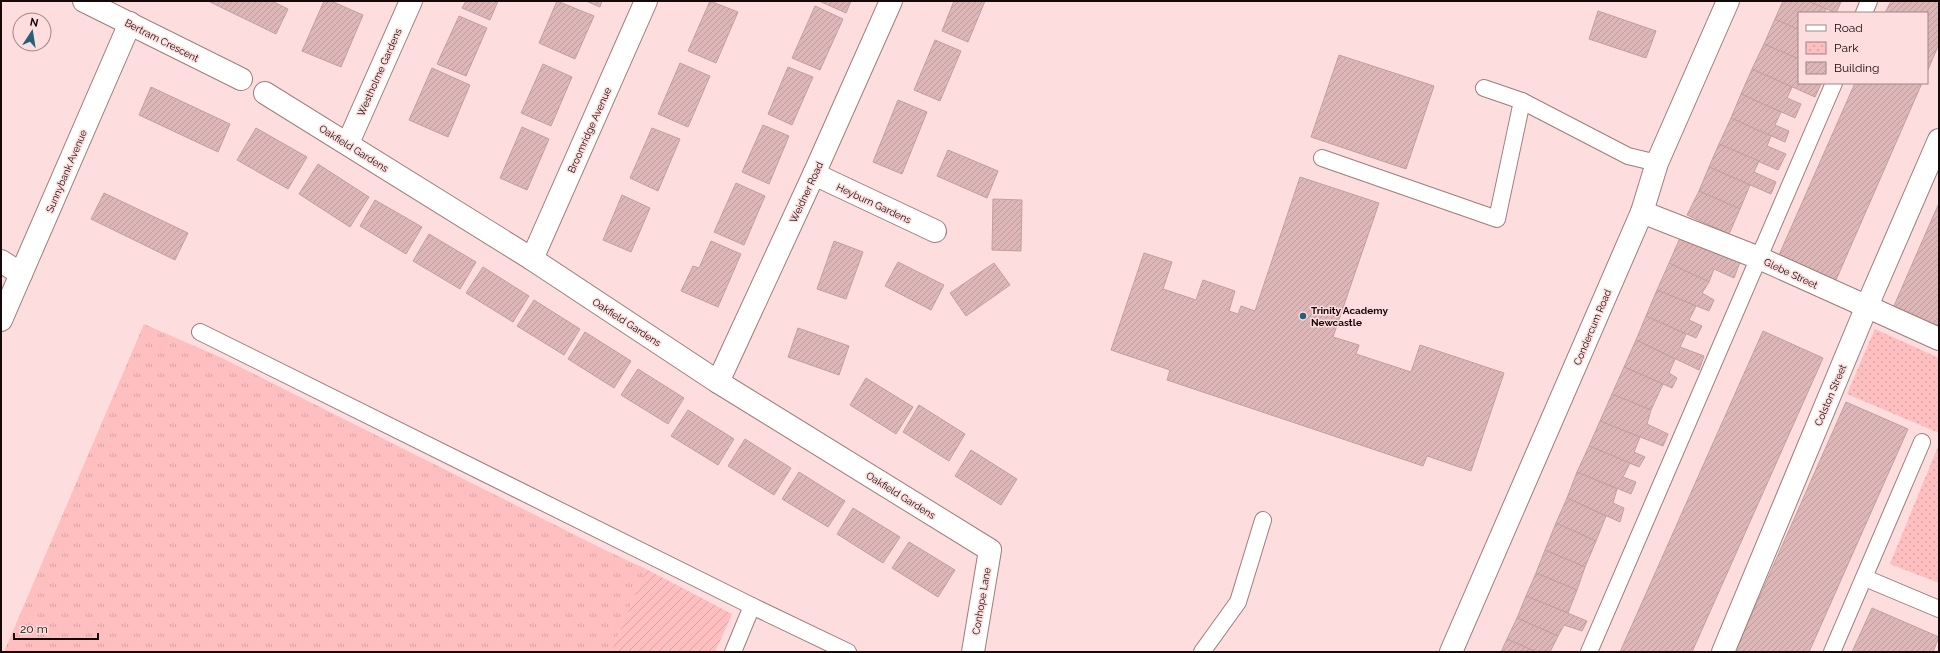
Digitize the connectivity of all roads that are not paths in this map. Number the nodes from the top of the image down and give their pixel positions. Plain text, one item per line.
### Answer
1 (84, 1) edge
2 (411, 1) edge
3 (646, 1) edge
4 (891, 1) edge
5 (1728, 1) edge
6 (1869, 1) edge
7 (1864, 12) edge
8 (130, 23) junction
9 (241, 79) dead end
10 (1834, 84) edge
11 (1484, 88) dead end
12 (265, 93) dead end
13 (1522, 101) junction
14 (1939, 140) edge
15 (348, 143) junction
16 (1322, 158) dead end
17 (1657, 164) junction
18 (814, 174) junction
19 (1642, 212) junction
20 (935, 231) dead end
21 (1760, 258) junction
22 (532, 259) junction
23 (1, 261) edge
24 (21, 274) junction
25 (1867, 306) junction
26 (1, 320) edge
27 (200, 332) dead end
28 (1939, 339) edge
29 (718, 382) junction
30 (1922, 442) dead end
31 (1263, 520) dead end
32 (990, 550) joint
33 (1865, 578) junction
34 (752, 606) junction
35 (1939, 609) edge
36 (733, 652) edge
37 (848, 652) edge
38 (972, 652) edge
39 (1202, 652) edge
40 (1451, 652) edge
41 (1590, 652) edge
42 (1723, 652) edge
43 (1832, 652) edge

1 - 8 street, Bertram Crescent
2 - 15 street, Westholme Gardens
3 - 22 street, Broomridge Avenue
4 - 18 street, Weidner Road
5 - 17 street, Condercum Road
6 - 7 lane
8 - 9 street, Bertram Crescent
8 - 24 street, Sunnybank Avenue
10 - 21 lane
11 - 13 lane
12 - 15 street, Oakfield Gardens
13 - 16 lane
13 - 17 lane
14 - 25 street, Colston Street
15 - 22 street, Oakfield Gardens
17 - 19 street, Condercum Road
18 - 20 street, Heyburn Gardens
18 - 29 street, Weidner Road
19 - 21 street, Glebe Street
19 - 40 street, Condercum Road
21 - 25 street, Glebe Street
21 - 41 lane
22 - 29 street, Oakfield Gardens
23 - 24 street
24 - 26 street, Sunnybank Avenue
25 - 28 street, Glebe Street
25 - 42 street, Colston Street
27 - 34 lane
29 - 32 street, Oakfield Gardens
30 - 33 lane
31 - 39 lane
32 - 38 street, Conhope Lane
33 - 35 lane
33 - 43 lane
34 - 36 lane
34 - 37 lane

